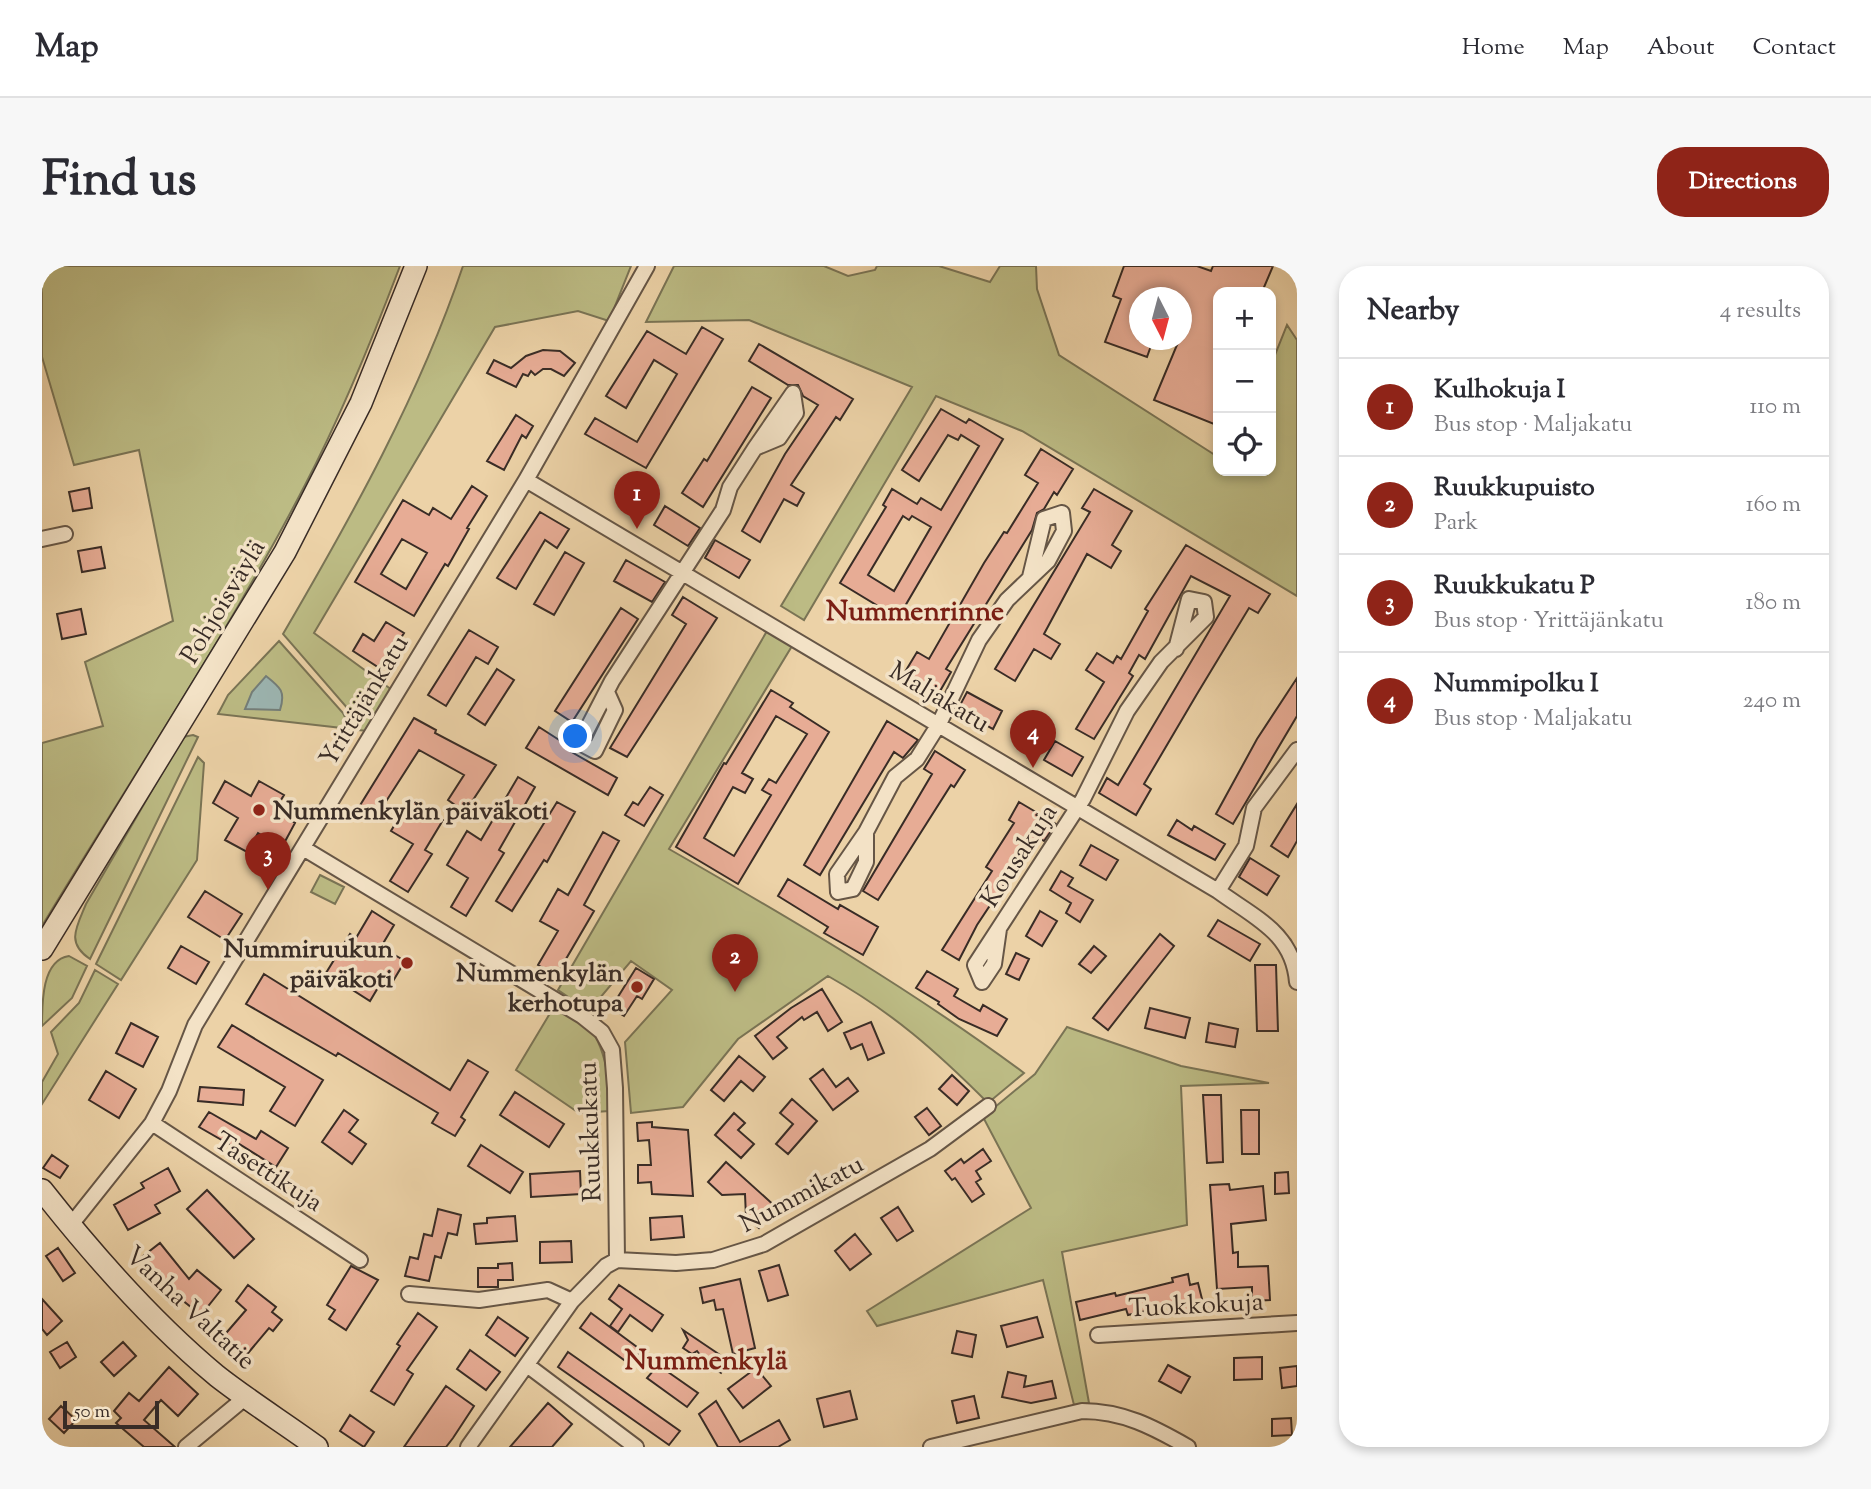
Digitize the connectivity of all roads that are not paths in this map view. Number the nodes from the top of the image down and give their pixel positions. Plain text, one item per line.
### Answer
1 (416, 266) edge
2 (647, 266) edge
3 (755, 448) dead end
4 (526, 480) junction
5 (65, 534) dead end
6 (42, 539) edge
7 (684, 573) junction
8 (1030, 577) dead end
9 (1176, 649) dead end
10 (607, 692) dead end
11 (939, 724) junction
12 (1297, 750) edge
13 (1078, 807) junction
14 (866, 832) dead end
15 (303, 848) junction
16 (1219, 891) junction
17 (999, 929) dead end
18 (42, 949) edge
19 (1297, 982) edge
20 (988, 1107) dead end
21 (152, 1123) junction
22 (42, 1190) edge
23 (70, 1226) junction
24 (360, 1259) dead end
25 (617, 1260) junction
26 (410, 1294) dead end
27 (572, 1301) junction
28 (1297, 1323) edge
29 (1098, 1335) dead end
30 (527, 1365) junction
31 (246, 1397) junction
32 (973, 1442) edge
33 (187, 1447) edge
34 (317, 1447) edge
35 (468, 1447) edge
36 (636, 1447) edge
37 (931, 1447) edge
38 (1188, 1447) edge

1 - 18 street, Pohjoisväylä
2 - 4 street, Yrittäjänkatu
3 - 7 street
4 - 7 street, Maljakatu
4 - 15 street, Yrittäjänkatu
5 - 6 street
7 - 10 street
7 - 11 street, Maljakatu
8 - 11 street
9 - 13 street, Kousakuja
11 - 13 street, Maljakatu
11 - 14 street
12 - 16 street
13 - 16 street, Maljakatu
13 - 17 street, Kousakuja
15 - 21 street, Yrittäjänkatu
15 - 25 street, Ruukkukatu
16 - 19 street, Maljakatu
20 - 25 street, Nummikatu
21 - 23 street, Yrittäjänkatu
21 - 24 street, Tasettikuja
22 - 23 street, Vanha Valtatie
23 - 31 street, Vanha Valtatie
25 - 27 street
26 - 27 street
27 - 30 street
28 - 29 street, Tuokkokuja
30 - 35 street
30 - 36 street
31 - 33 street
31 - 34 street, Vanha Valtatie
32 - 37 street
32 - 38 street

